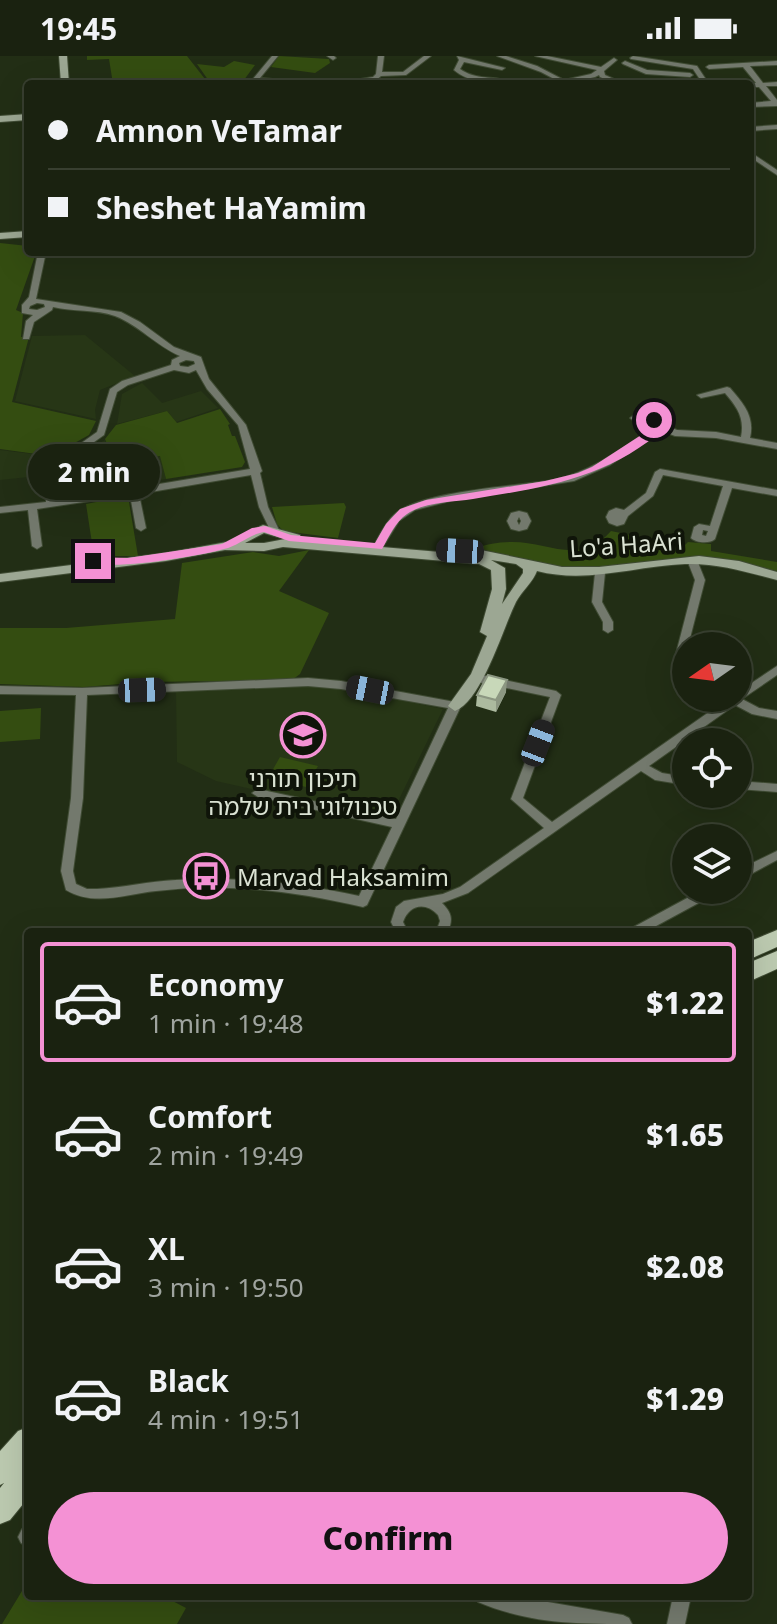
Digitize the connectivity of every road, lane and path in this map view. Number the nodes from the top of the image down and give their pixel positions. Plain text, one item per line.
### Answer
1 (57, 56) edge
2 (63, 56) edge
3 (275, 56) edge
4 (381, 56) edge
5 (427, 56) edge
6 (500, 56) edge
7 (538, 56) edge
8 (691, 56) edge
9 (613, 57) edge
10 (633, 57) edge
11 (461, 58) edge
12 (625, 63) junction
13 (777, 63) edge
14 (745, 65) junction
15 (695, 67) junction
16 (709, 67) dead end
17 (502, 68) dead end
18 (379, 70) junction
19 (601, 70) junction
20 (690, 75) dead end
21 (677, 76) junction
22 (58, 80) edge
23 (65, 80) edge
24 (255, 80) edge
25 (371, 80) edge
26 (472, 80) edge
27 (560, 80) edge
28 (577, 80) edge
29 (612, 80) edge
30 (674, 80) edge
31 (703, 80) edge
32 (777, 84) edge
33 (754, 85) edge
34 (761, 85) junction
35 (777, 103) edge
36 (754, 105) edge
37 (24, 117) edge
38 (0, 119) edge
39 (777, 127) edge
40 (754, 129) edge
41 (754, 157) edge
42 (777, 172) edge
43 (0, 237) edge
44 (24, 237) edge
45 (41, 256) edge
46 (49, 256) edge
47 (45, 307) junction
48 (26, 308) junction
49 (30, 321) junction
50 (26, 337) dead end
51 (167, 347) junction
52 (190, 357) junction
53 (200, 365) junction
54 (177, 367) junction
55 (212, 388) junction
56 (701, 395) dead end
57 (634, 418) dead end
58 (661, 427) junction
59 (745, 440) junction
60 (777, 446) edge
61 (257, 471) junction
62 (728, 486) junction
63 (511, 489) junction
64 (134, 492) junction
65 (777, 493) edge
66 (51, 505) junction
67 (32, 507) junction
68 (265, 507) junction
69 (0, 510) edge
70 (623, 515) dead end
71 (141, 528) dead end
72 (714, 529) dead end
73 (518, 530) dead end
74 (253, 537) junction
75 (275, 537) junction
76 (37, 546) dead end
77 (377, 549) junction
78 (124, 561) junction
79 (694, 563) junction
80 (523, 570) junction
81 (0, 571) edge
82 (499, 572) junction
83 (600, 576) junction
84 (777, 576) edge
85 (0, 578) edge
86 (777, 583) edge
87 (608, 630) dead end
88 (687, 632) edge
89 (777, 670) edge
90 (477, 678) junction
91 (752, 688) edge
92 (0, 690) edge
93 (82, 692) junction
94 (455, 706) junction
95 (752, 708) edge
96 (717, 712) edge
97 (777, 715) edge
98 (641, 766) junction
99 (672, 779) edge
100 (752, 786) edge
101 (777, 788) edge
102 (258, 793) dead end
103 (397, 824) junction
104 (552, 828) junction
105 (777, 855) edge
106 (752, 868) edge
107 (464, 890) junction
108 (424, 901) junction
109 (687, 904) edge
110 (400, 928) edge
111 (444, 928) edge
112 (642, 928) edge
113 (777, 938) edge
114 (752, 950) edge
115 (777, 959) edge
116 (752, 971) edge
117 (24, 1445) edge
118 (0, 1471) edge
119 (24, 1481) edge
120 (0, 1510) edge
121 (497, 1600) edge
122 (681, 1600) edge
123 (623, 1624) edge
124 (676, 1624) edge

1 - 22 street
2 - 23 street
3 - 24 street
4 - 18 street
5 - 18 street
6 - 27 street
7 - 19 street
8 - 15 street
9 - 12 street
9 - 19 street
10 - 12 street
10 - 15 street
11 - 17 street
11 - 26 street
12 - 21 street
13 - 14 street
14 - 16 street
14 - 34 street
15 - 31 street
18 - 25 street
19 - 28 street
19 - 29 street
20 - 21 street
21 - 30 street
32 - 34 street
33 - 34 street
34 - 35 street
35 - 36 street
37 - 38 street
39 - 40 street
41 - 42 street
43 - 44 street
45 - 48 street
46 - 47 street
47 - 48 street
47 - 49 street
47 - 51 street
48 - 49 street
49 - 50 street
51 - 52 street
51 - 54 street
52 - 53 street
52 - 54 street
53 - 54 street
53 - 55 street
54 - 55 street
54 - 66 street
55 - 61 street
56 - 59 street
57 - 58 street
58 - 59 street
58 - 63 street
59 - 60 street
61 - 64 street
61 - 68 street
62 - 65 street
62 - 70 street
62 - 72 street
63 - 73 street
63 - 77 street
64 - 66 street
64 - 71 street
66 - 67 street
67 - 69 street
67 - 76 street
68 - 74 street
68 - 75 street
74 - 75 street
74 - 78 street
75 - 77 street
77 - 80 street
77 - 82 street
78 - 81 street
78 - 85 street
79 - 83 street, Lo'a HaAri
79 - 84 street, Lo'a HaAri
79 - 86 street, Lo'a HaAri
79 - 88 street
80 - 82 street
80 - 82 street
80 - 83 street, Lo'a HaAri
80 - 90 street
82 - 94 street
83 - 87 street
89 - 91 street
90 - 94 street
90 - 104 street
92 - 93 street
93 - 94 street
93 - 103 street
94 - 103 street
95 - 97 street
96 - 98 street
98 - 99 street
98 - 104 street
100 - 101 street
102 - 103 street
104 - 107 street
105 - 106 street
107 - 108 street
107 - 111 street
108 - 110 street
108 - 111 street
109 - 112 street
113 - 114 main road
115 - 116 main road
117 - 118 main road
119 - 120 main road
121 - 123 street
122 - 124 street

